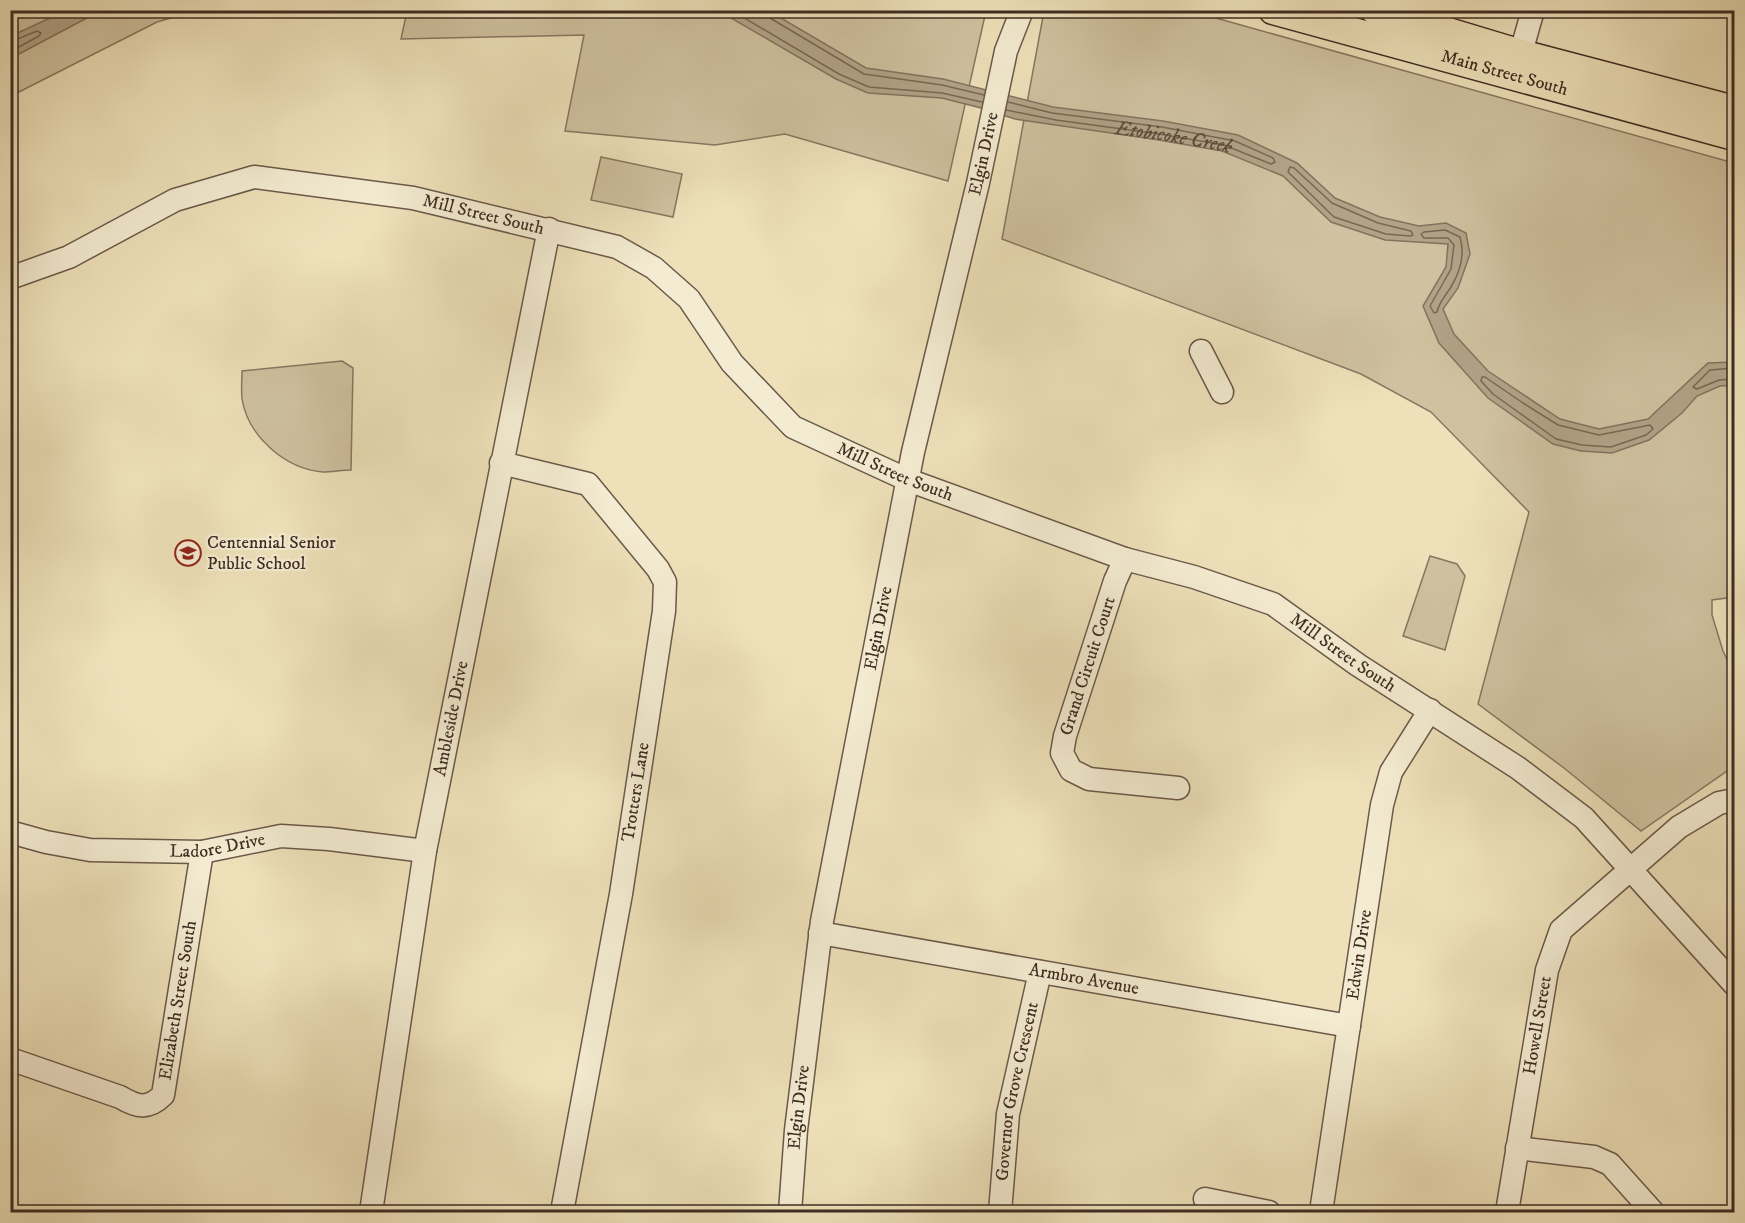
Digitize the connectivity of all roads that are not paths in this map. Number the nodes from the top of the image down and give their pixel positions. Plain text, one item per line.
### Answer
1 (1006, 10) edge
2 (1022, 10) edge
3 (1273, 10) edge
4 (1375, 10) edge
5 (1533, 10) edge
6 (1005, 51) junction
7 (1518, 65) junction
8 (1734, 110) edge
9 (1734, 136) edge
10 (549, 230) junction
11 (10, 278) edge
12 (1201, 351) dead end
13 (1222, 392) dead end
14 (501, 463) junction
15 (908, 480) junction
16 (1125, 560) junction
17 (1430, 710) junction
18 (1178, 788) dead end
19 (1734, 800) edge
20 (10, 832) edge
21 (425, 851) junction
22 (202, 852) junction
23 (1630, 868) junction
24 (820, 933) junction
25 (1040, 972) junction
26 (1734, 984) edge
27 (1349, 1026) junction
28 (10, 1059) edge
29 (1517, 1148) junction
30 (1205, 1199) dead end
31 (371, 1212) edge
32 (562, 1212) edge
33 (790, 1212) edge
34 (1000, 1212) edge
35 (1269, 1212) edge
36 (1321, 1212) edge
37 (1507, 1212) edge
38 (1653, 1212) edge

1 - 6 street, Elgin Drive
2 - 6 street, Elgin Drive
3 - 7 main road, Main Street South
4 - 7 main road, Main Street South
5 - 7 street
6 - 15 street, Elgin Drive
7 - 8 main road, Main Street South
7 - 9 main road, Main Street South
10 - 11 street, Mill Street South
10 - 14 street, Ambleside Drive
10 - 15 street, Mill Street South
12 - 13 street
14 - 21 street, Ambleside Drive
14 - 32 street, Trotters Lane
15 - 16 street, Mill Street South
15 - 24 street, Elgin Drive
16 - 17 street, Mill Street South
16 - 18 street, Grand Circuit Court
17 - 23 street, Mill Street South
17 - 27 street, Edwin Drive
19 - 23 street, Howell Street
20 - 22 street, Ladore Drive
21 - 22 street, Ladore Drive
21 - 31 street, Ambleside Drive
22 - 28 street, Elizabeth Street South
23 - 26 street, Mill Street South
23 - 29 street, Howell Street
24 - 25 street, Armbro Avenue
24 - 33 street, Elgin Drive
25 - 27 street, Armbro Avenue
25 - 34 street, Governor Grove Crescent
27 - 36 street, Edwin Drive
29 - 37 street, Howell Street
29 - 38 street
30 - 35 street

